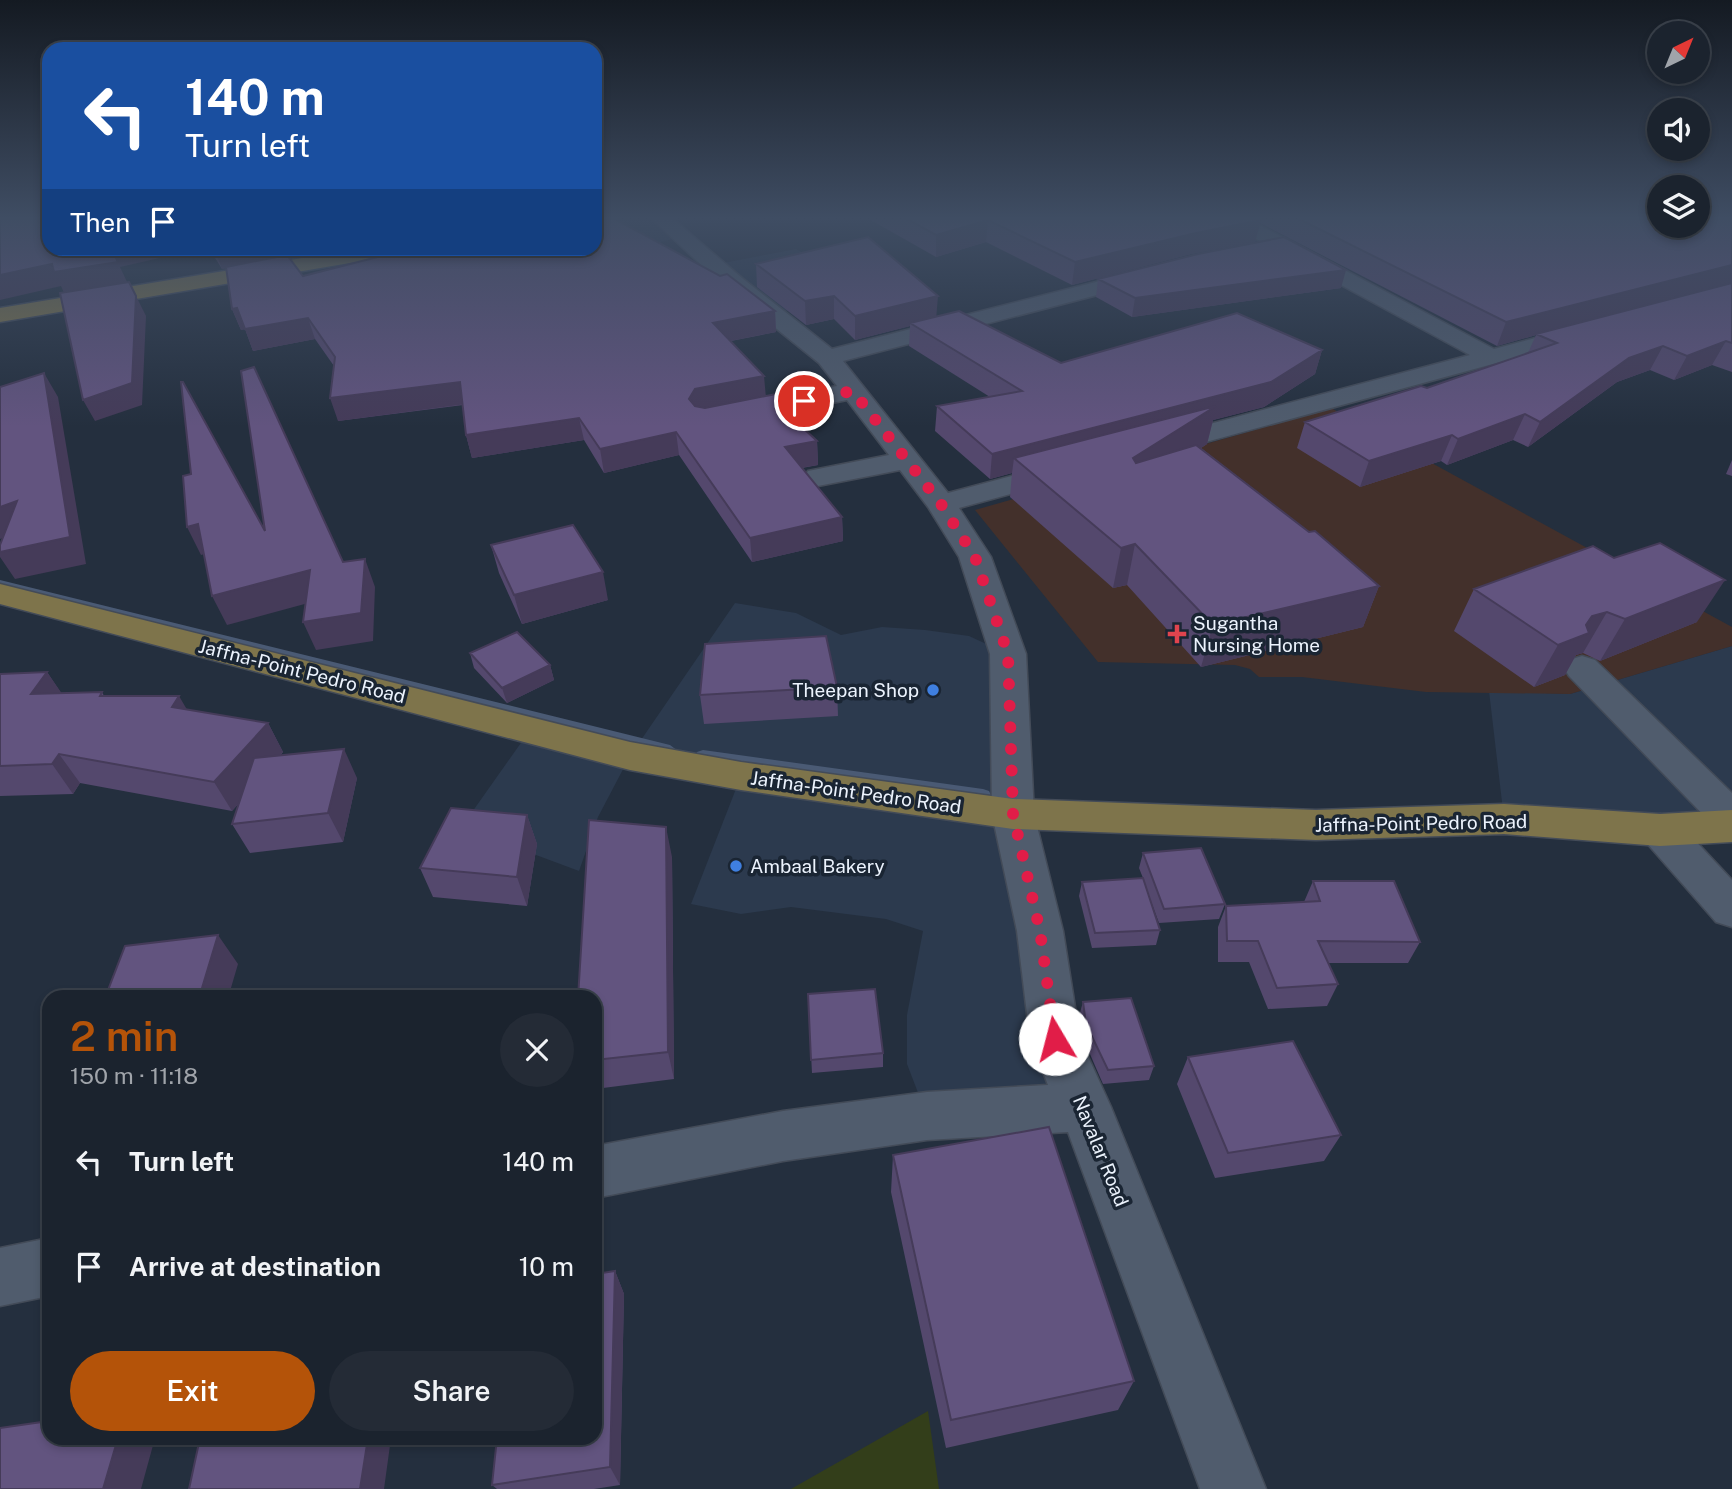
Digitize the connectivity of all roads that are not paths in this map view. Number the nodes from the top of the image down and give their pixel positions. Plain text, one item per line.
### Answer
1 (159, 288) edge
2 (741, 288) edge
3 (1095, 288) edge
4 (1364, 288) edge
5 (0, 315) edge
6 (1598, 329) edge
7 (1491, 357) junction
8 (828, 358) junction
9 (853, 391) junction
10 (720, 417) edge
11 (1142, 451) edge
12 (907, 460) junction
13 (1088, 465) edge
14 (818, 477) dead end
15 (941, 504) junction
16 (0, 594) edge
17 (1582, 668) edge
18 (1013, 814) junction
19 (1732, 818) edge
20 (1732, 827) edge
21 (1660, 830) junction
22 (1732, 909) edge
23 (1085, 1107) junction
24 (602, 1171) edge
25 (42, 1269) edge
26 (0, 1278) edge
27 (1233, 1489) edge

1 - 5 main road
2 - 8 street, Navalar Road
3 - 8 street
4 - 7 street
6 - 7 street
7 - 11 street
8 - 9 street, Navalar Road
9 - 10 street
9 - 12 street, Navalar Road
12 - 14 street
12 - 15 street, Navalar Road
13 - 15 street
15 - 18 street, Navalar Road
16 - 18 main road, Jaffna-Point Pedro Road
17 - 19 street
18 - 21 main road, Jaffna-Point Pedro Road
18 - 23 street, Navalar Road
20 - 21 main road, Jaffna-Point Pedro Road
21 - 22 street
23 - 24 street
23 - 27 street, Navalar Road
25 - 26 street

